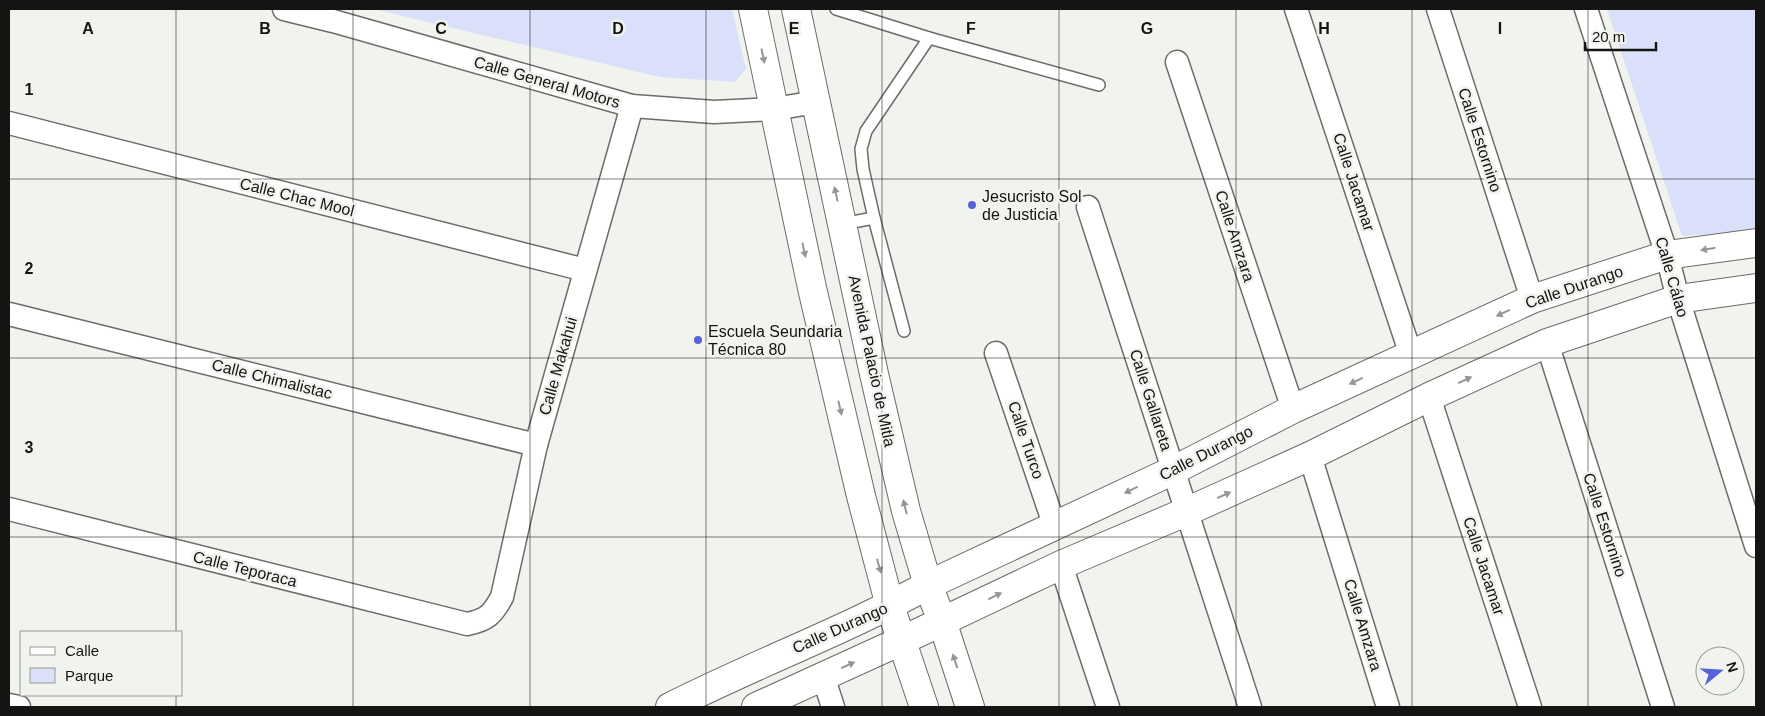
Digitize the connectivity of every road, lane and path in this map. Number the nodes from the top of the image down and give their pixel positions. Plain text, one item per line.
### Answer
1 (284, 9) edge
2 (753, 9) edge
3 (796, 9) edge
4 (836, 9) edge
5 (1296, 9) edge
6 (1438, 9) edge
7 (1586, 9) edge
8 (335, 15) edge
9 (929, 38) junction
10 (1177, 62) dead end
11 (1099, 85) dead end
12 (816, 102) junction
13 (632, 106) junction
14 (774, 109) junction
15 (9, 123) edge
16 (1088, 207) dead end
17 (874, 218) junction
18 (842, 224) junction
19 (1756, 243) edge
20 (1667, 255) junction
21 (585, 270) junction
22 (1756, 288) edge
23 (1678, 299) junction
24 (1532, 300) junction
25 (9, 314) edge
26 (904, 331) dead end
27 (1547, 343) junction
28 (996, 353) dead end
29 (1412, 355) junction
30 (1429, 397) junction
31 (1293, 410) junction
32 (536, 445) junction
33 (1310, 456) junction
34 (1174, 470) junction
35 (9, 509) edge
36 (1188, 511) junction
37 (1055, 527) junction
38 (1756, 546) edge
39 (1061, 565) junction
40 (928, 585) junction
41 (890, 606) junction
42 (482, 621) joint
43 (942, 621) junction
44 (902, 640) junction
45 (823, 676) junction
46 (9, 705) edge
47 (19, 707) edge
48 (670, 707) edge
49 (756, 707) edge
50 (833, 707) edge
51 (924, 707) edge
52 (970, 707) edge
53 (1108, 707) edge
54 (1250, 707) edge
55 (1388, 707) edge
56 (1530, 707) edge
57 (1663, 707) edge

1 - 8 street, Calle General Motors
2 -> 14 main road
3 - 12 main road, Avenida Palacio de Mitla
4 - 9 lane
5 - 29 street, Calle Jacamar
6 - 24 street, Calle Estornino
7 - 20 street, Calle Cálao
8 - 13 street, Calle General Motors
9 - 11 lane
9 - 17 lane
10 - 31 street, Calle Amzara
12 - 14 street, Calle General Motors
18 -> 12 main road, Avenida Palacio de Mitla
13 - 14 street, Calle General Motors
13 - 21 street, Calle Makahui
14 -> 41 main road
15 - 21 street, Calle Chac Mool
16 - 34 street, Calle Gallareta
17 - 18 lane
17 - 26 lane
40 -> 18 main road, Avenida Palacio de Mitla
19 -> 20 main road, Calle Durango
20 - 23 street, Calle Cálao
20 - 24 main road, Calle Durango
21 - 32 street, Calle Makahui
22 - 23 main road
23 - 27 main road
23 - 38 street, Calle Cálao
24 -> 29 main road, Calle Durango
25 - 32 street, Calle Chimalistac
30 -> 27 main road
27 - 57 street, Calle Estornino
28 - 37 street, Calle Turco
29 -> 31 main road, Calle Durango
30 - 33 main road
30 - 56 street, Calle Jacamar
31 - 34 main road, Calle Durango
32 - 42 street, Calle Makahui
36 -> 33 main road
33 - 55 street, Calle Amzara
34 - 36 street, Calle Gallareta
34 -> 37 main road, Calle Durango
35 - 42 street, Calle Teporaca
36 - 39 main road
36 - 54 street, Calle Gallareta
37 - 40 main road, Calle Durango
43 -> 39 main road
39 - 53 street
40 - 41 main road, Calle Durango
40 - 43 main road, Avenida Palacio de Mitla
41 - 44 main road
41 - 48 main road, Calle Durango
43 - 44 main road
52 -> 43 main road, Avenida Palacio de Mitla
45 -> 44 main road
44 - 51 main road
45 - 49 main road
45 - 50 street
46 - 47 street

